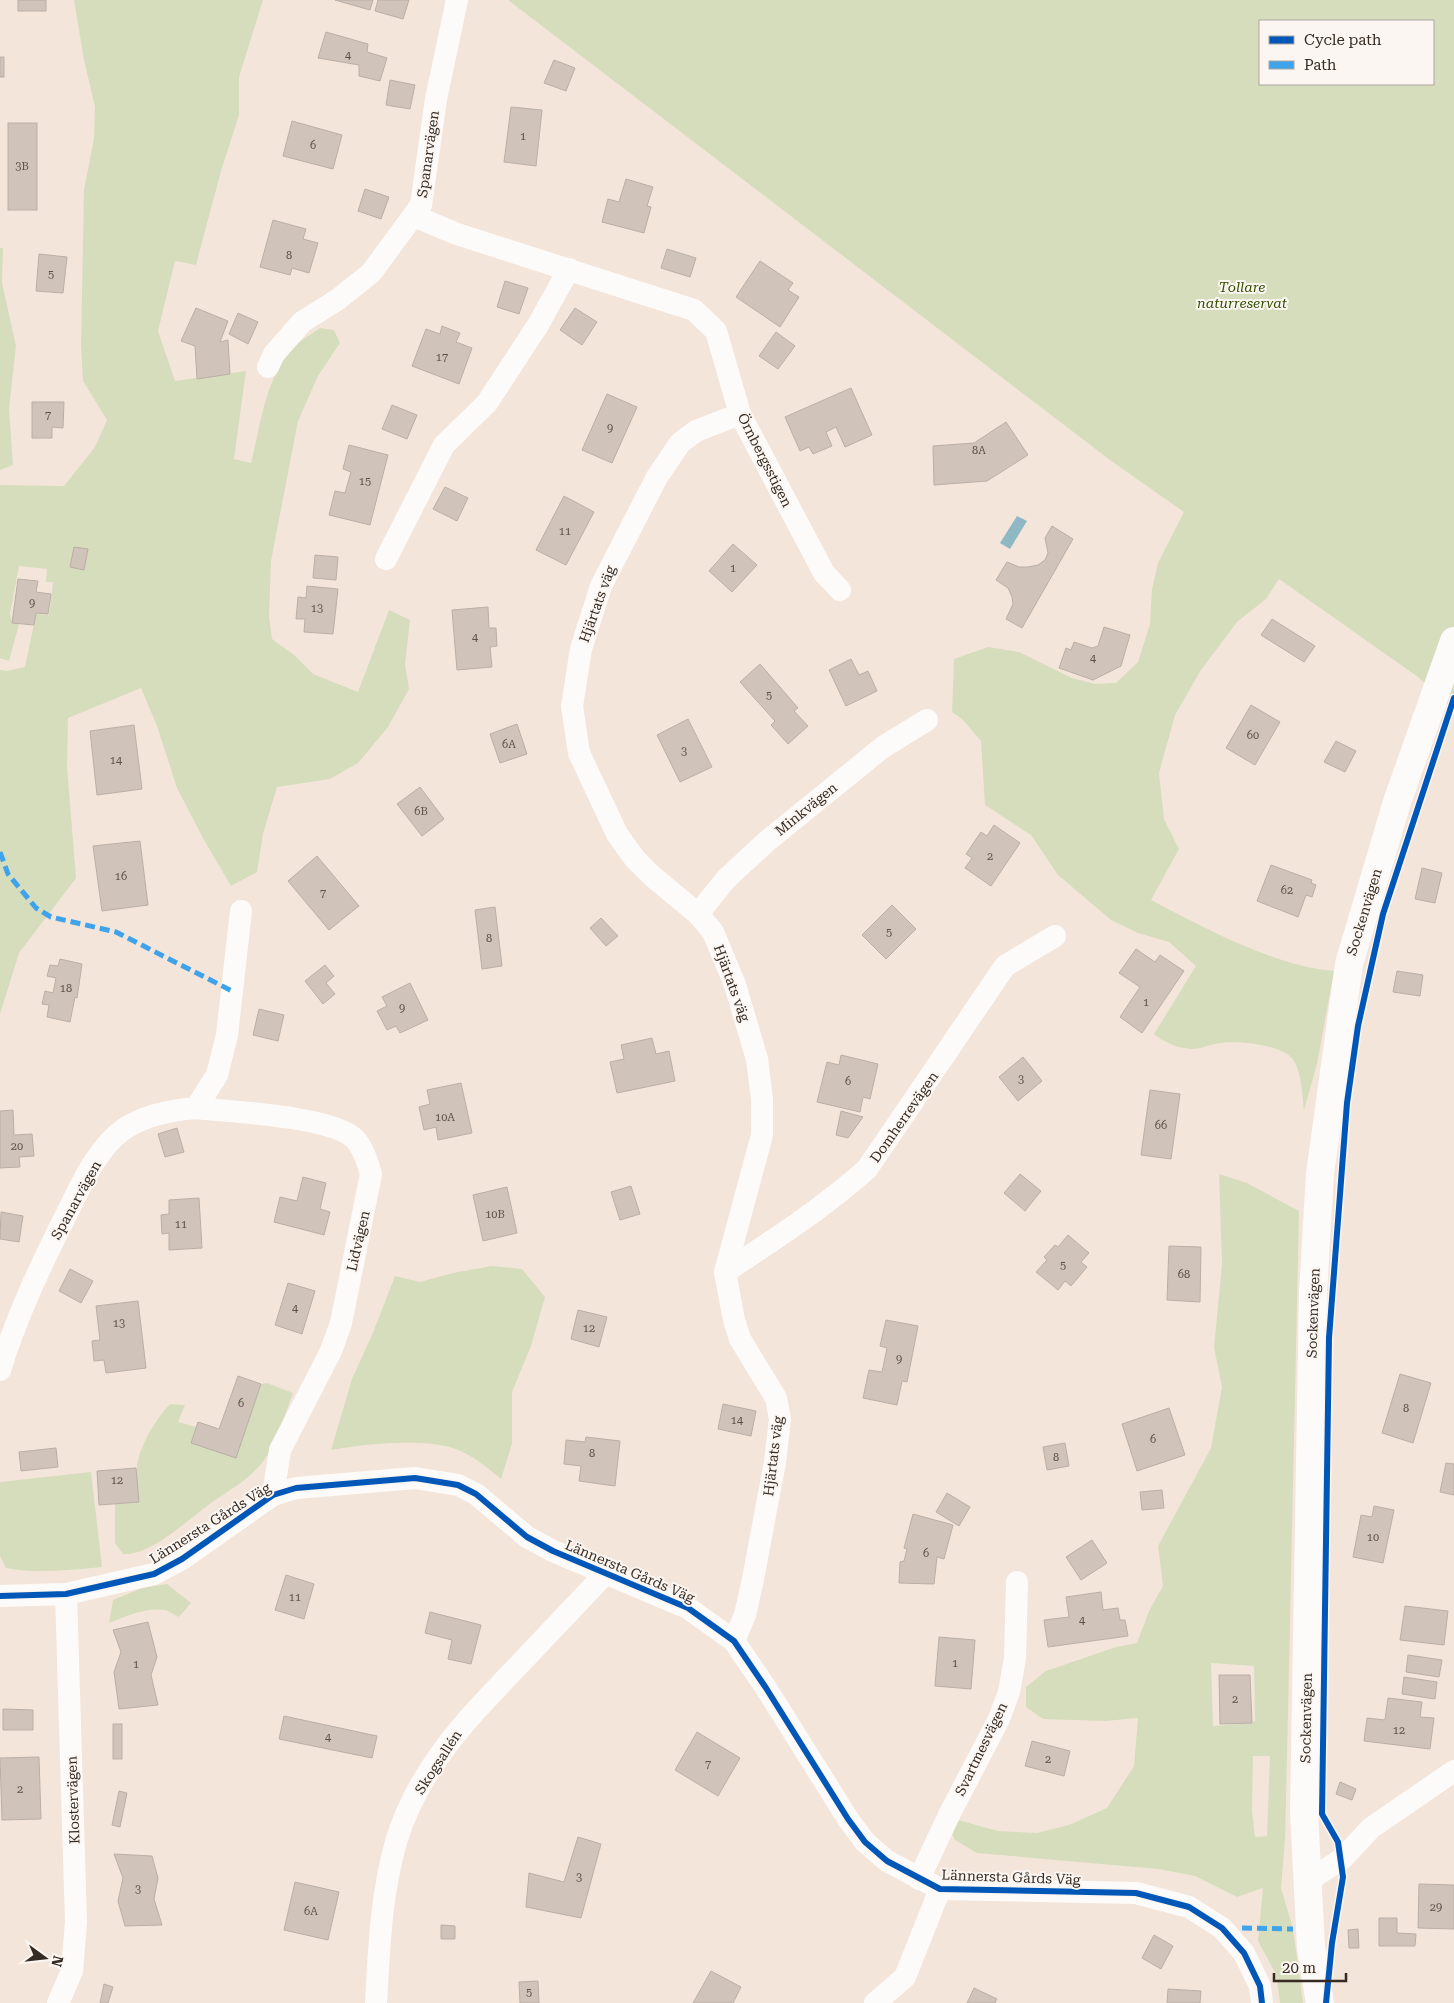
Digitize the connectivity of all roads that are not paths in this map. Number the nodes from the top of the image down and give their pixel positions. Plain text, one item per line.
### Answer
1 (457, 0) edge
2 (414, 216) junction
3 (569, 269) junction
4 (268, 367) dead end
5 (740, 414) junction
6 (386, 559) dead end
7 (840, 590) dead end
8 (1454, 641) edge
9 (927, 720) dead end
10 (241, 911) dead end
11 (698, 914) junction
12 (1055, 936) dead end
13 (196, 1108) junction
14 (725, 1272) junction
15 (0, 1370) edge
16 (272, 1495) junction
17 (606, 1573) junction
18 (1017, 1582) dead end
19 (66, 1594) junction
20 (0, 1596) edge
21 (734, 1640) junction
22 (1454, 1771) edge
23 (919, 1879) junction
24 (1309, 1880) junction
25 (940, 1889) junction
26 (58, 2003) edge
27 (376, 2003) edge
28 (875, 2003) edge
29 (1262, 2003) edge
30 (1320, 2003) edge

1 - 2 street, Spanarvägen
2 - 3 street, Örnbergsstigen
2 - 4 street, Spanarvägen
3 - 5 street, Örnbergsstigen
3 - 6 street
5 - 7 street, Örnbergsstigen
5 - 11 street, Hjärtats väg
8 - 24 street, Sockenvägen
9 - 11 street, Minkvägen
10 - 13 street
11 - 14 street, Hjärtats väg
12 - 14 street, Domherrevägen
13 - 15 street, Spanarvägen
13 - 16 street, Lidvägen
14 - 21 street, Hjärtats väg
16 - 17 street, Lännersta Gårds Väg
16 - 19 street, Lännersta Gårds Väg
17 - 21 street, Lännersta Gårds Väg
17 - 27 street, Skogsallén
18 - 23 street, Svartmesvägen
19 - 20 street, Lännersta Gårds Väg
19 - 26 street, Klostervägen
21 - 23 street, Lännersta Gårds Väg
22 - 24 street
23 - 25 street, Lännersta Gårds Väg
24 - 30 street, Sockenvägen
25 - 28 street
25 - 29 street, Lännersta Gårds Väg

